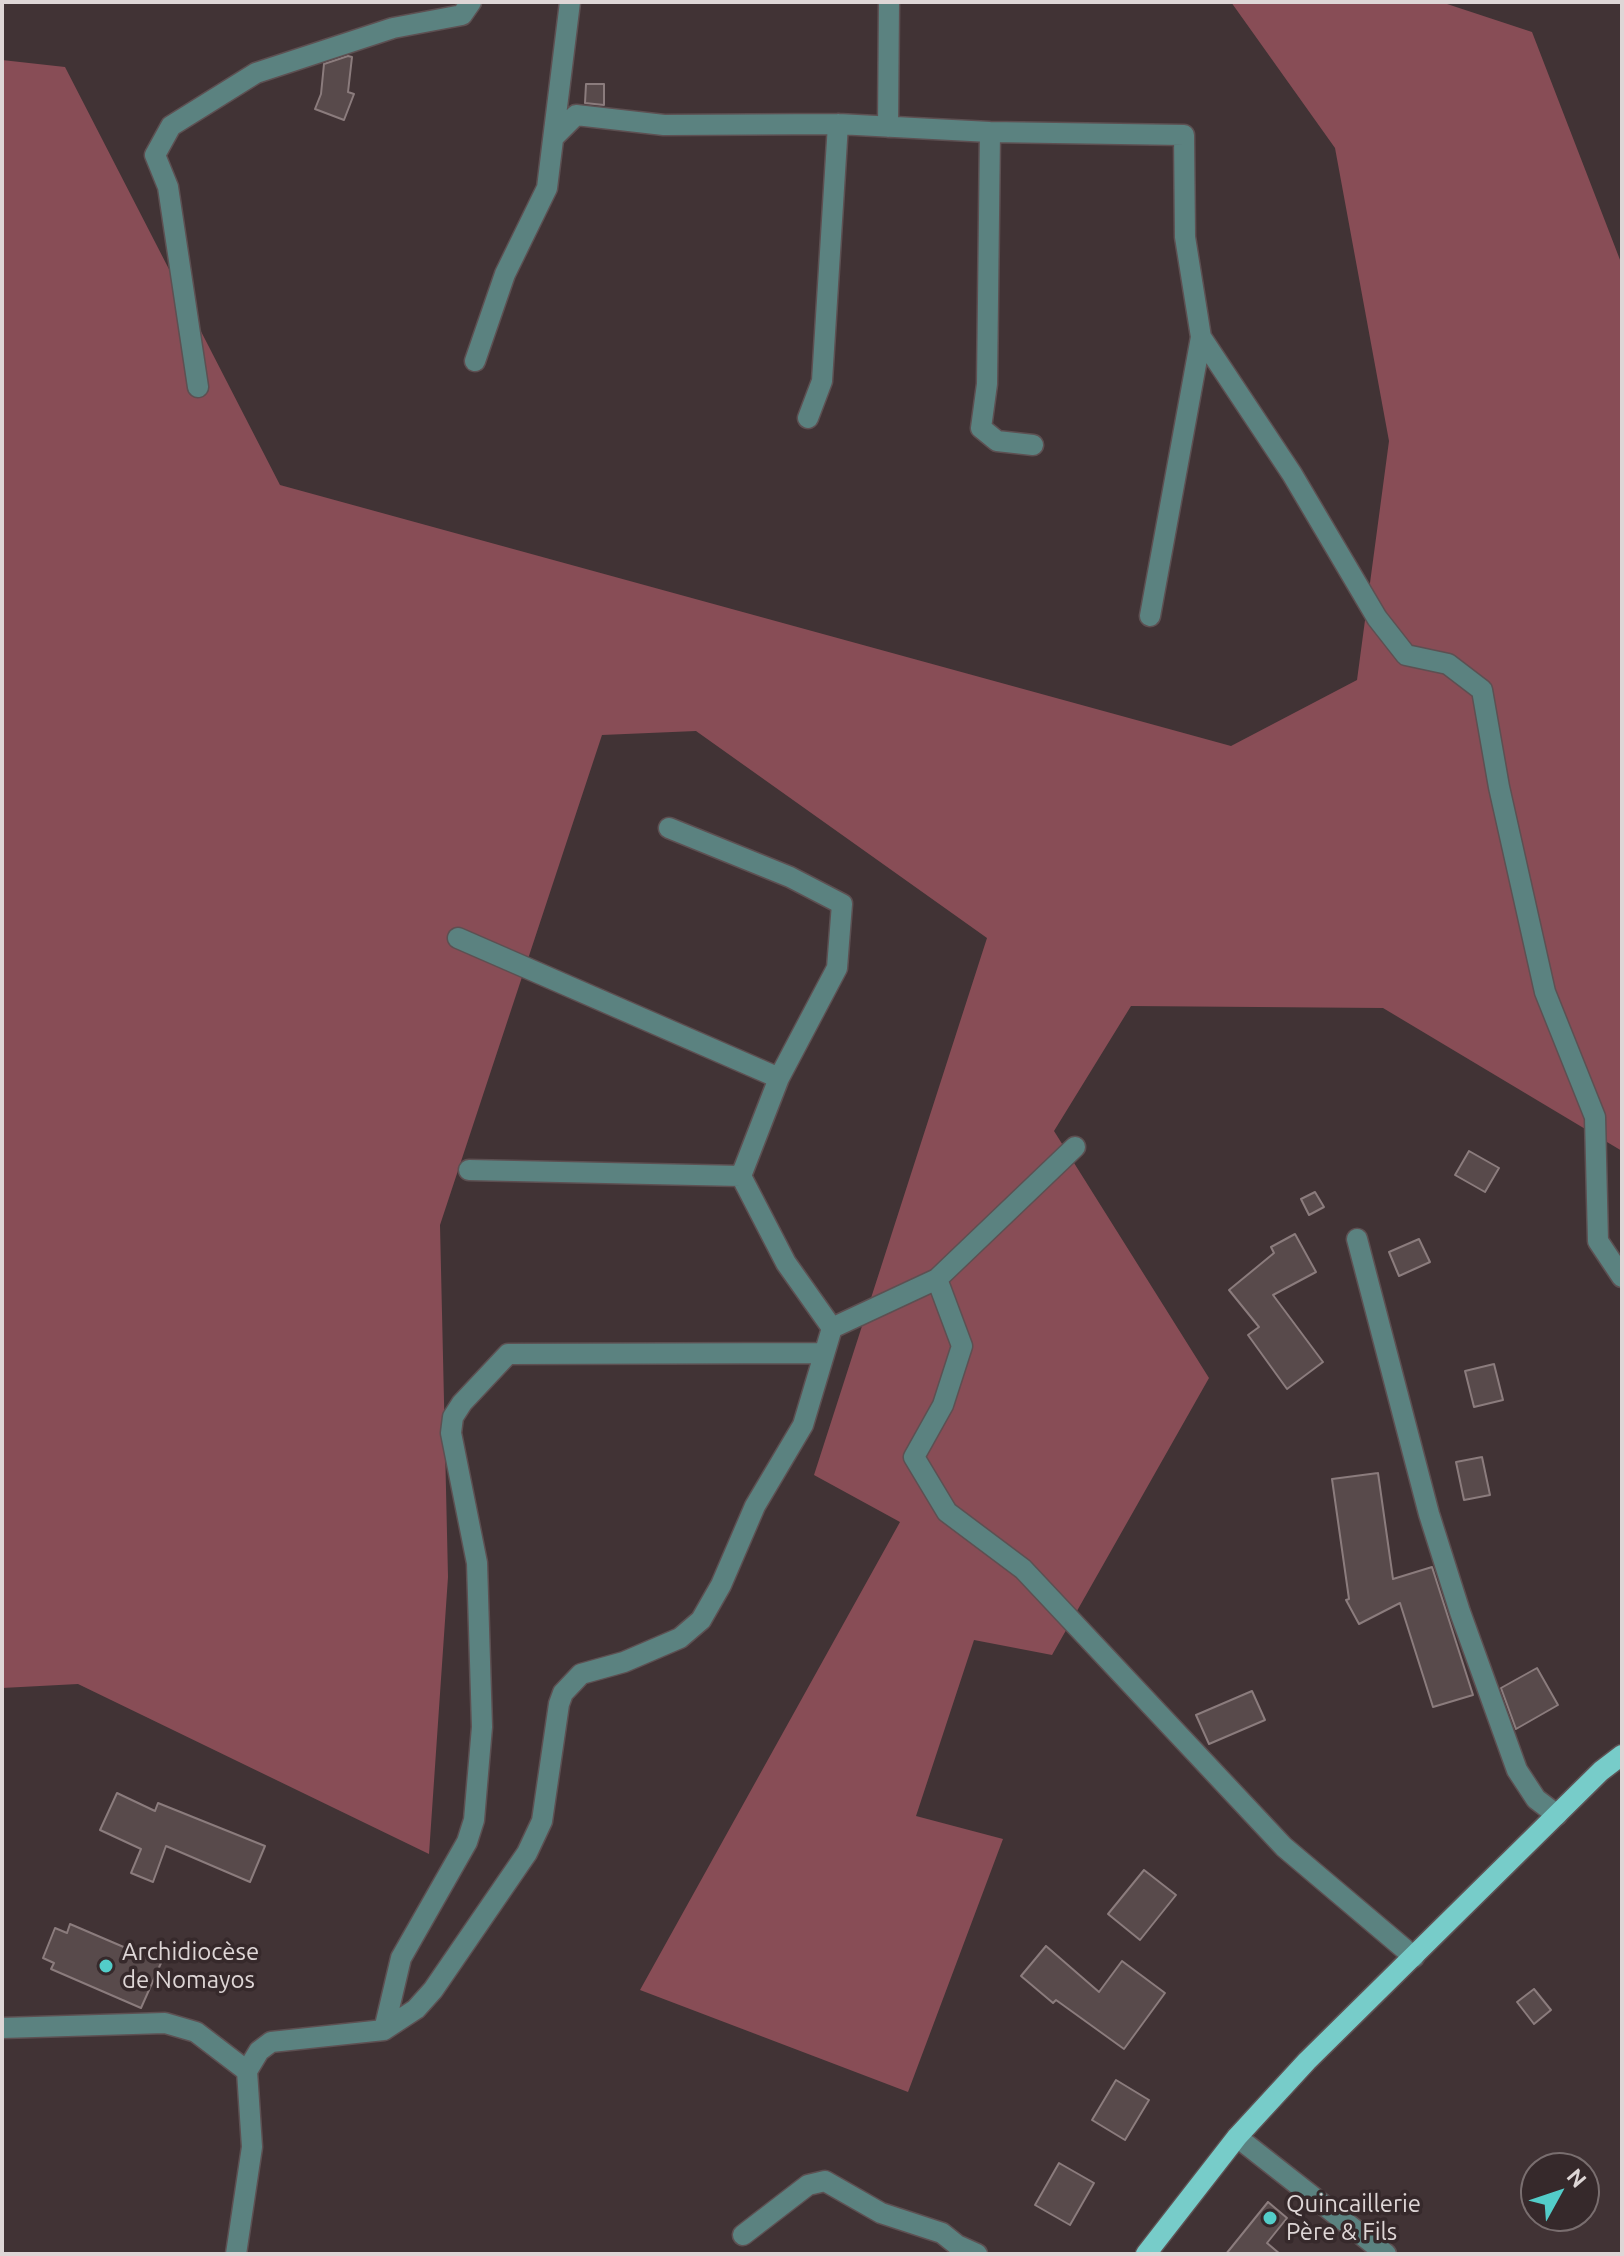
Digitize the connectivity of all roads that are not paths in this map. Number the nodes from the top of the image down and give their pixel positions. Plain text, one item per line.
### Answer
1 (471, 2) edge
2 (570, 2) edge
3 (889, 2) edge
4 (838, 124) junction
5 (888, 127) junction
6 (990, 132) junction
7 (555, 136) junction
8 (1201, 337) junction
9 (475, 361) dead end
10 (198, 387) dead end
11 (808, 418) dead end
12 (1033, 445) dead end
13 (1150, 616) dead end
14 (669, 828) dead end
15 (458, 938) dead end
16 (779, 1078) junction
17 (1075, 1147) dead end
18 (469, 1170) dead end
19 (741, 1176) junction
20 (1357, 1239) dead end
21 (1622, 1277) edge
22 (937, 1279) junction
23 (832, 1328) junction
24 (824, 1353) junction
25 (1622, 1755) edge
26 (1557, 1815) junction
27 (1414, 1957) junction
28 (2, 2028) edge
29 (384, 2030) junction
30 (247, 2071) junction
31 (1237, 2137) junction
32 (743, 2235) dead end
33 (236, 2254) edge
34 (977, 2254) edge
35 (1146, 2254) edge
36 (1386, 2254) edge

1 - 10 street
2 - 7 street
3 - 5 street
4 - 5 street
4 - 7 street
4 - 11 street
5 - 6 street
6 - 8 street
6 - 12 street
7 - 9 street
8 - 13 street
8 - 21 street
14 - 16 street
15 - 16 street
16 - 19 street
17 - 22 street
18 - 19 street
19 - 23 street
20 - 26 street
22 - 23 street
22 - 27 street
23 - 24 street
24 - 29 street
24 - 29 street
25 - 26 main road
26 - 27 main road
27 - 31 main road
28 - 30 street
29 - 30 street
30 - 33 street
31 - 35 main road
31 - 36 street
32 - 34 street

